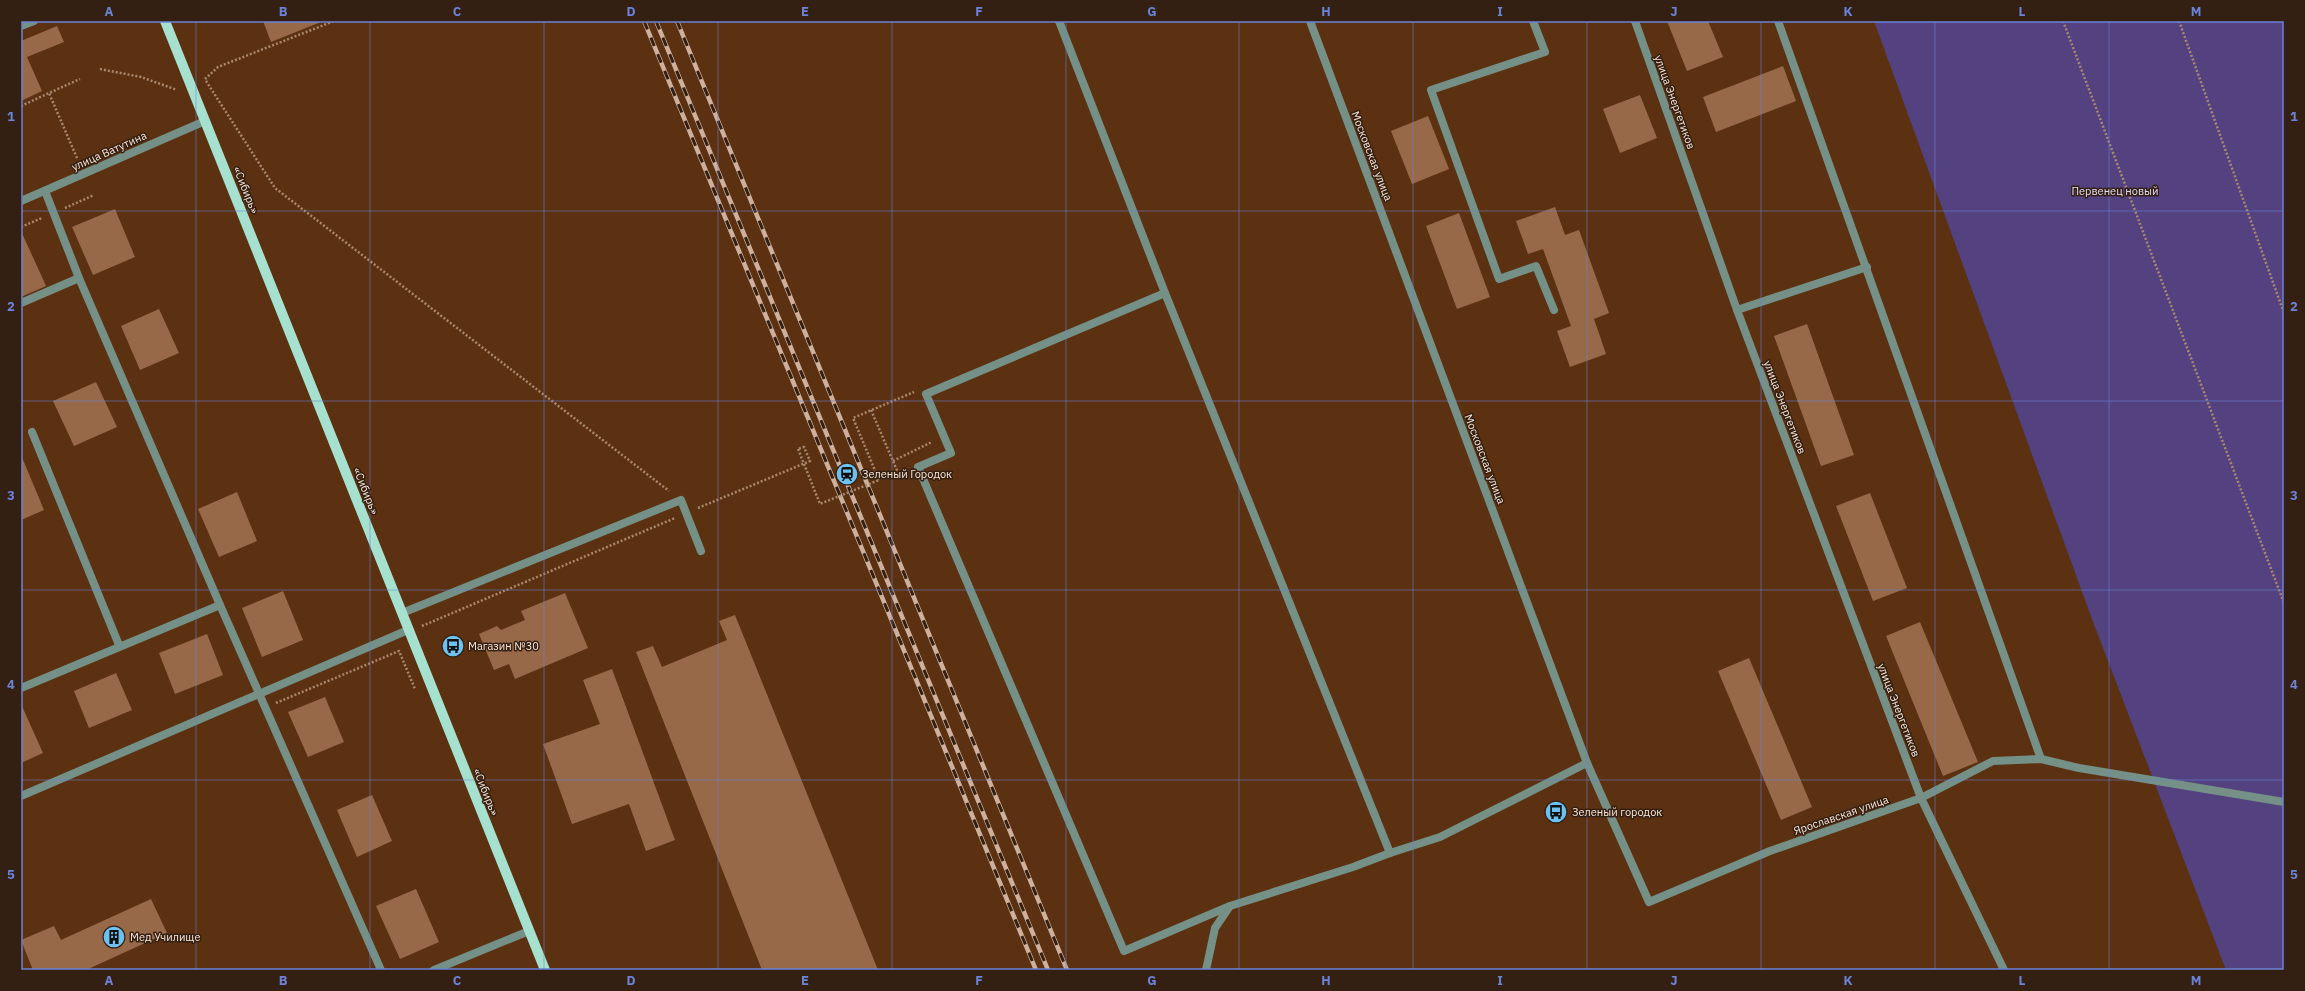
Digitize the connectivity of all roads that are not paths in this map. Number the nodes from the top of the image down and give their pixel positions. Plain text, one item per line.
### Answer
1 (34, 21) edge
2 (165, 21) edge
3 (1059, 21) edge
4 (1310, 21) edge
5 (1533, 21) edge
6 (1635, 21) edge
7 (1778, 21) edge
8 (21, 26) edge
9 (205, 121) junction
10 (45, 191) junction
11 (21, 201) edge
12 (1867, 267) junction
13 (79, 278) junction
14 (1165, 293) junction
15 (21, 303) edge
16 (1554, 310) dead end
17 (1737, 310) junction
18 (32, 432) dead end
19 (701, 551) dead end
20 (220, 605) junction
21 (402, 613) junction
22 (408, 630) junction
23 (119, 645) junction
24 (21, 688) edge
25 (258, 694) junction
26 (2041, 759) junction
27 (1587, 763) junction
28 (21, 796) edge
29 (1921, 798) junction
30 (2284, 802) edge
31 (1390, 853) junction
32 (1649, 902) joint
33 (1230, 906) junction
34 (528, 931) junction
35 (381, 970) edge
36 (434, 970) edge
37 (545, 970) edge
38 (1206, 970) edge
39 (2004, 970) edge

1 - 8 street
2 - 9 main road, «Сибирь»
3 - 14 street
4 - 27 street, Московская улица
5 - 16 street
6 - 17 street, улица Энергетиков
7 - 12 street
9 - 10 street, улица Ватутина
9 - 21 main road, «Сибирь»
10 - 11 street, улица Ватутина
10 - 13 street
12 - 17 street
12 - 26 street
13 - 15 street
13 - 20 street
14 - 31 street
14 - 33 street
17 - 29 street, улица Энергетиков
18 - 23 street
19 - 21 street
20 - 23 street
20 - 25 street
21 - 22 main road, «Сибирь»
22 - 25 street
22 - 34 main road, «Сибирь»
23 - 24 street
25 - 28 street
25 - 35 street
26 - 29 street, Ярославская улица
26 - 30 street, Ярославская улица
27 - 31 street
27 - 32 street, Московская улица
29 - 32 street, Ярославская улица
29 - 39 street, улица Энергетиков
31 - 33 street
33 - 38 street
34 - 36 street
34 - 37 main road, «Сибирь»

